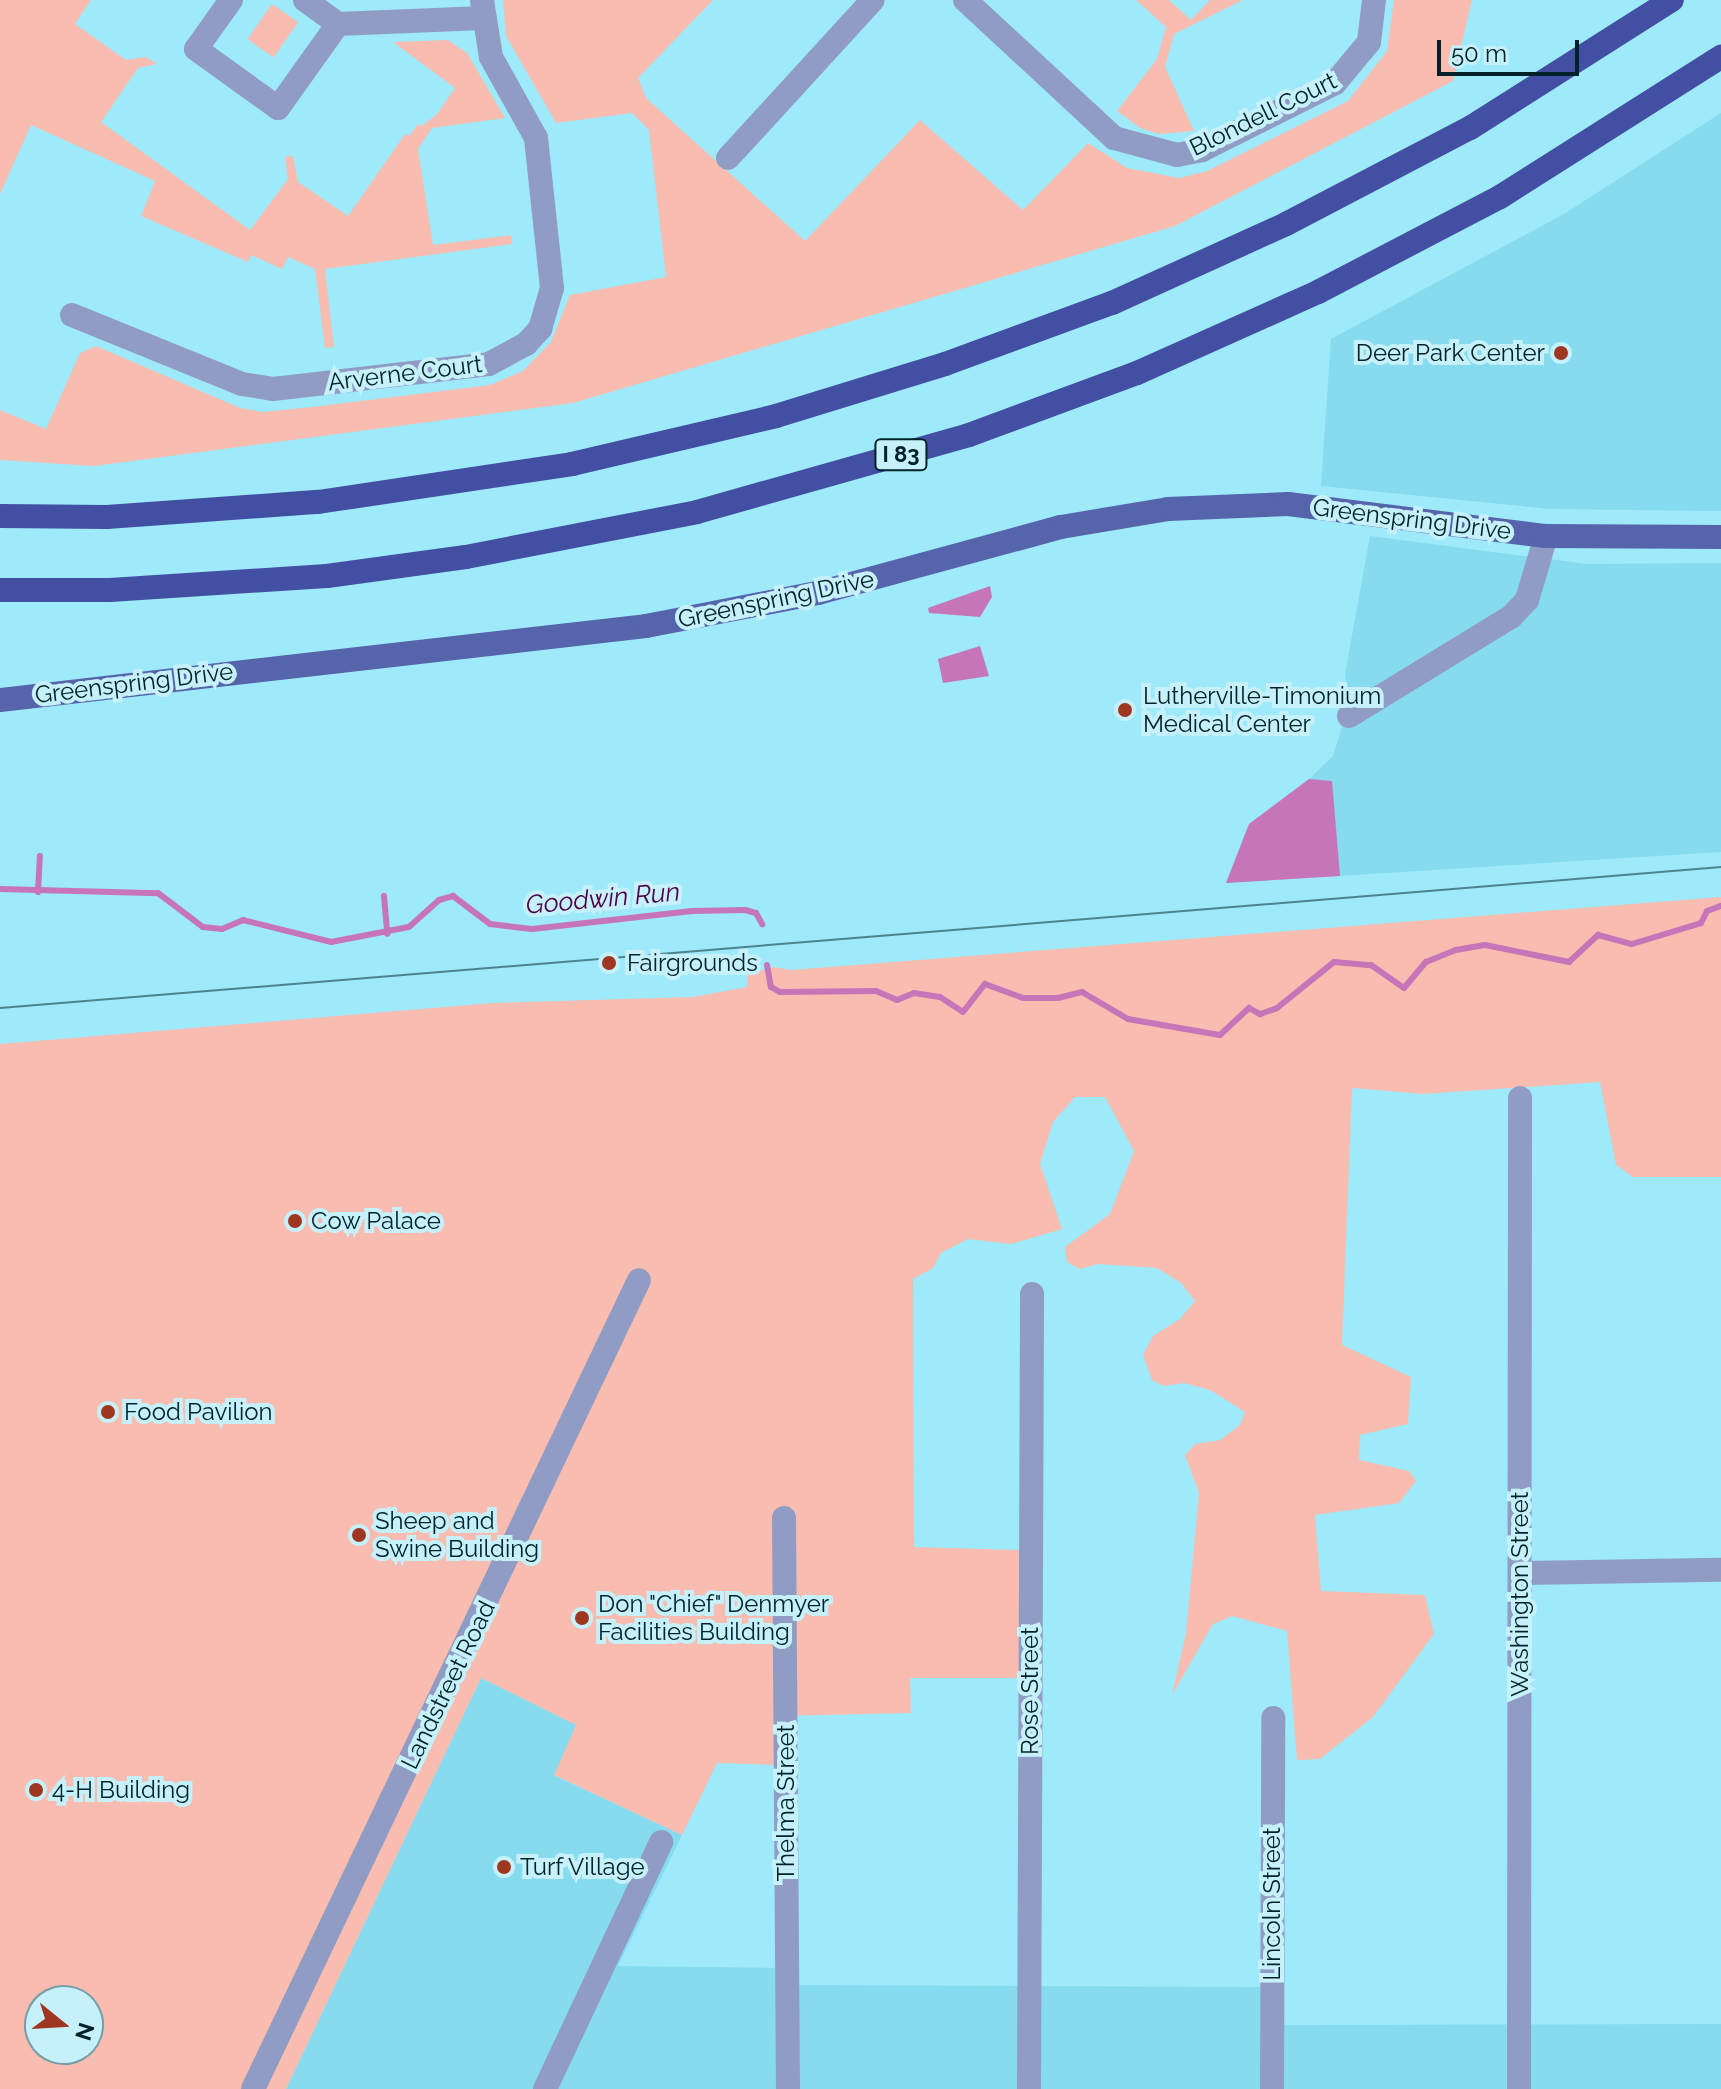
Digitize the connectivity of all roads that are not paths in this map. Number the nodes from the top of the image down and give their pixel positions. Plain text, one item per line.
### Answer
1 (231, 0) edge
2 (305, 0) edge
3 (873, 0) edge
4 (965, 0) edge
5 (1374, 0) edge
6 (1672, 0) edge
7 (482, 9) edge
8 (338, 24) junction
9 (1721, 57) edge
10 (728, 158) dead end
11 (72, 315) dead end
12 (0, 516) edge
13 (1546, 536) junction
14 (1721, 537) edge
15 (0, 590) edge
16 (0, 700) edge
17 (1349, 716) dead end
18 (1520, 1098) dead end
19 (639, 1280) dead end
20 (1032, 1294) dead end
21 (784, 1518) dead end
22 (1721, 1570) edge
23 (1520, 1573) junction
24 (1273, 1718) dead end
25 (661, 1842) dead end
26 (253, 2089) edge
27 (545, 2089) edge
28 (788, 2089) edge
29 (1029, 2089) edge
30 (1272, 2089) edge
31 (1519, 2089) edge

1 - 8 street
2 - 8 street
3 - 10 street
4 - 5 street, Blondell Court
6 - 12 highway
7 - 8 street
7 - 11 street, Arverne Court
9 - 15 highway, I 83
13 - 14 main road, Greenspring Drive
13 - 16 main road, Greenspring Drive
13 - 17 street
18 - 23 street, Washington Street
19 - 26 street, Landstreet Road
20 - 29 street, Rose Street
21 - 28 street, Thelma Street
22 - 23 street
23 - 31 street, Washington Street
24 - 30 street, Lincoln Street
25 - 27 street

